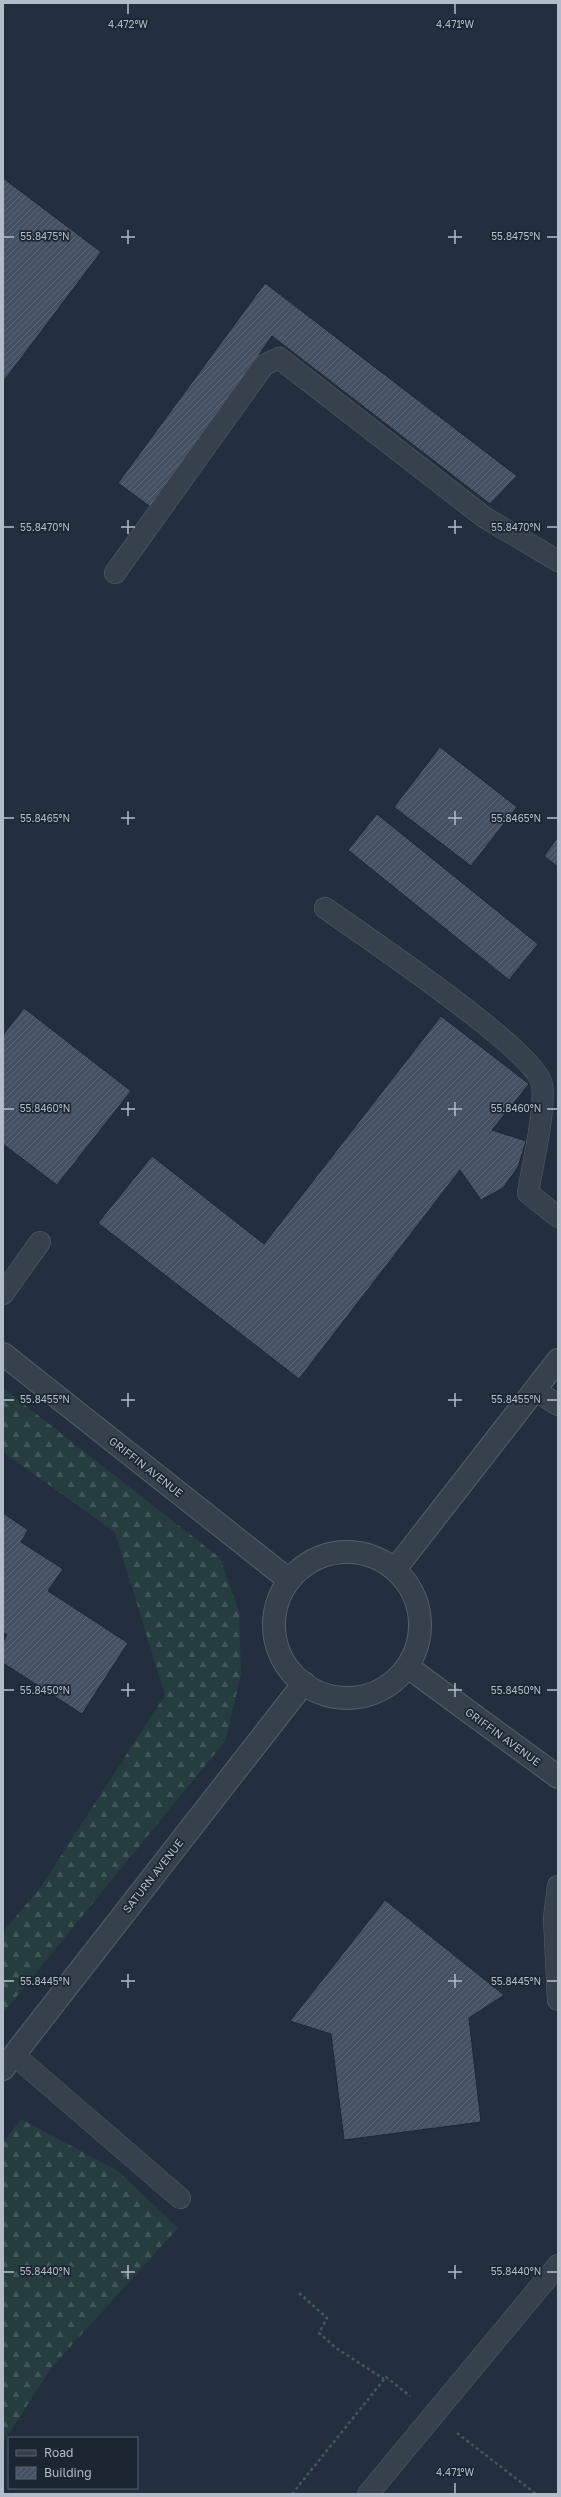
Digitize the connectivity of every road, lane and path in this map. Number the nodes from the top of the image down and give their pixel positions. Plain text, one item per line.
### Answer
1 (558, 561) edge
2 (115, 573) dead end
3 (325, 908) dead end
4 (558, 1217) edge
5 (40, 1242) dead end
6 (3, 1294) edge
7 (3, 1354) edge
8 (558, 1360) edge
9 (535, 1390) junction
10 (558, 1405) edge
11 (396, 1568) junction
12 (289, 1580) junction
13 (408, 1667) junction
14 (304, 1684) junction
15 (558, 1778) edge
16 (557, 1897) edge
17 (557, 1968) edge
18 (558, 2000) edge
19 (8, 2062) edge
20 (180, 2198) dead end
21 (558, 2265) edge
22 (299, 2294) dead end
23 (384, 2379) dead end
24 (368, 2494) edge

1 - 2 lane
3 - 4 lane
5 - 6 lane
7 - 12 street, GRIFFIN AVENUE
8 - 9 street
9 - 10 lane
9 - 11 street
11 - 12 street
11 - 13 street
12 - 14 street
13 - 14 street
13 - 15 street, GRIFFIN AVENUE
14 - 19 street, SATURN AVENUE
16 - 17 lane
17 - 18 lane
19 - 20 lane
21 - 24 lane
22 - 23 path

